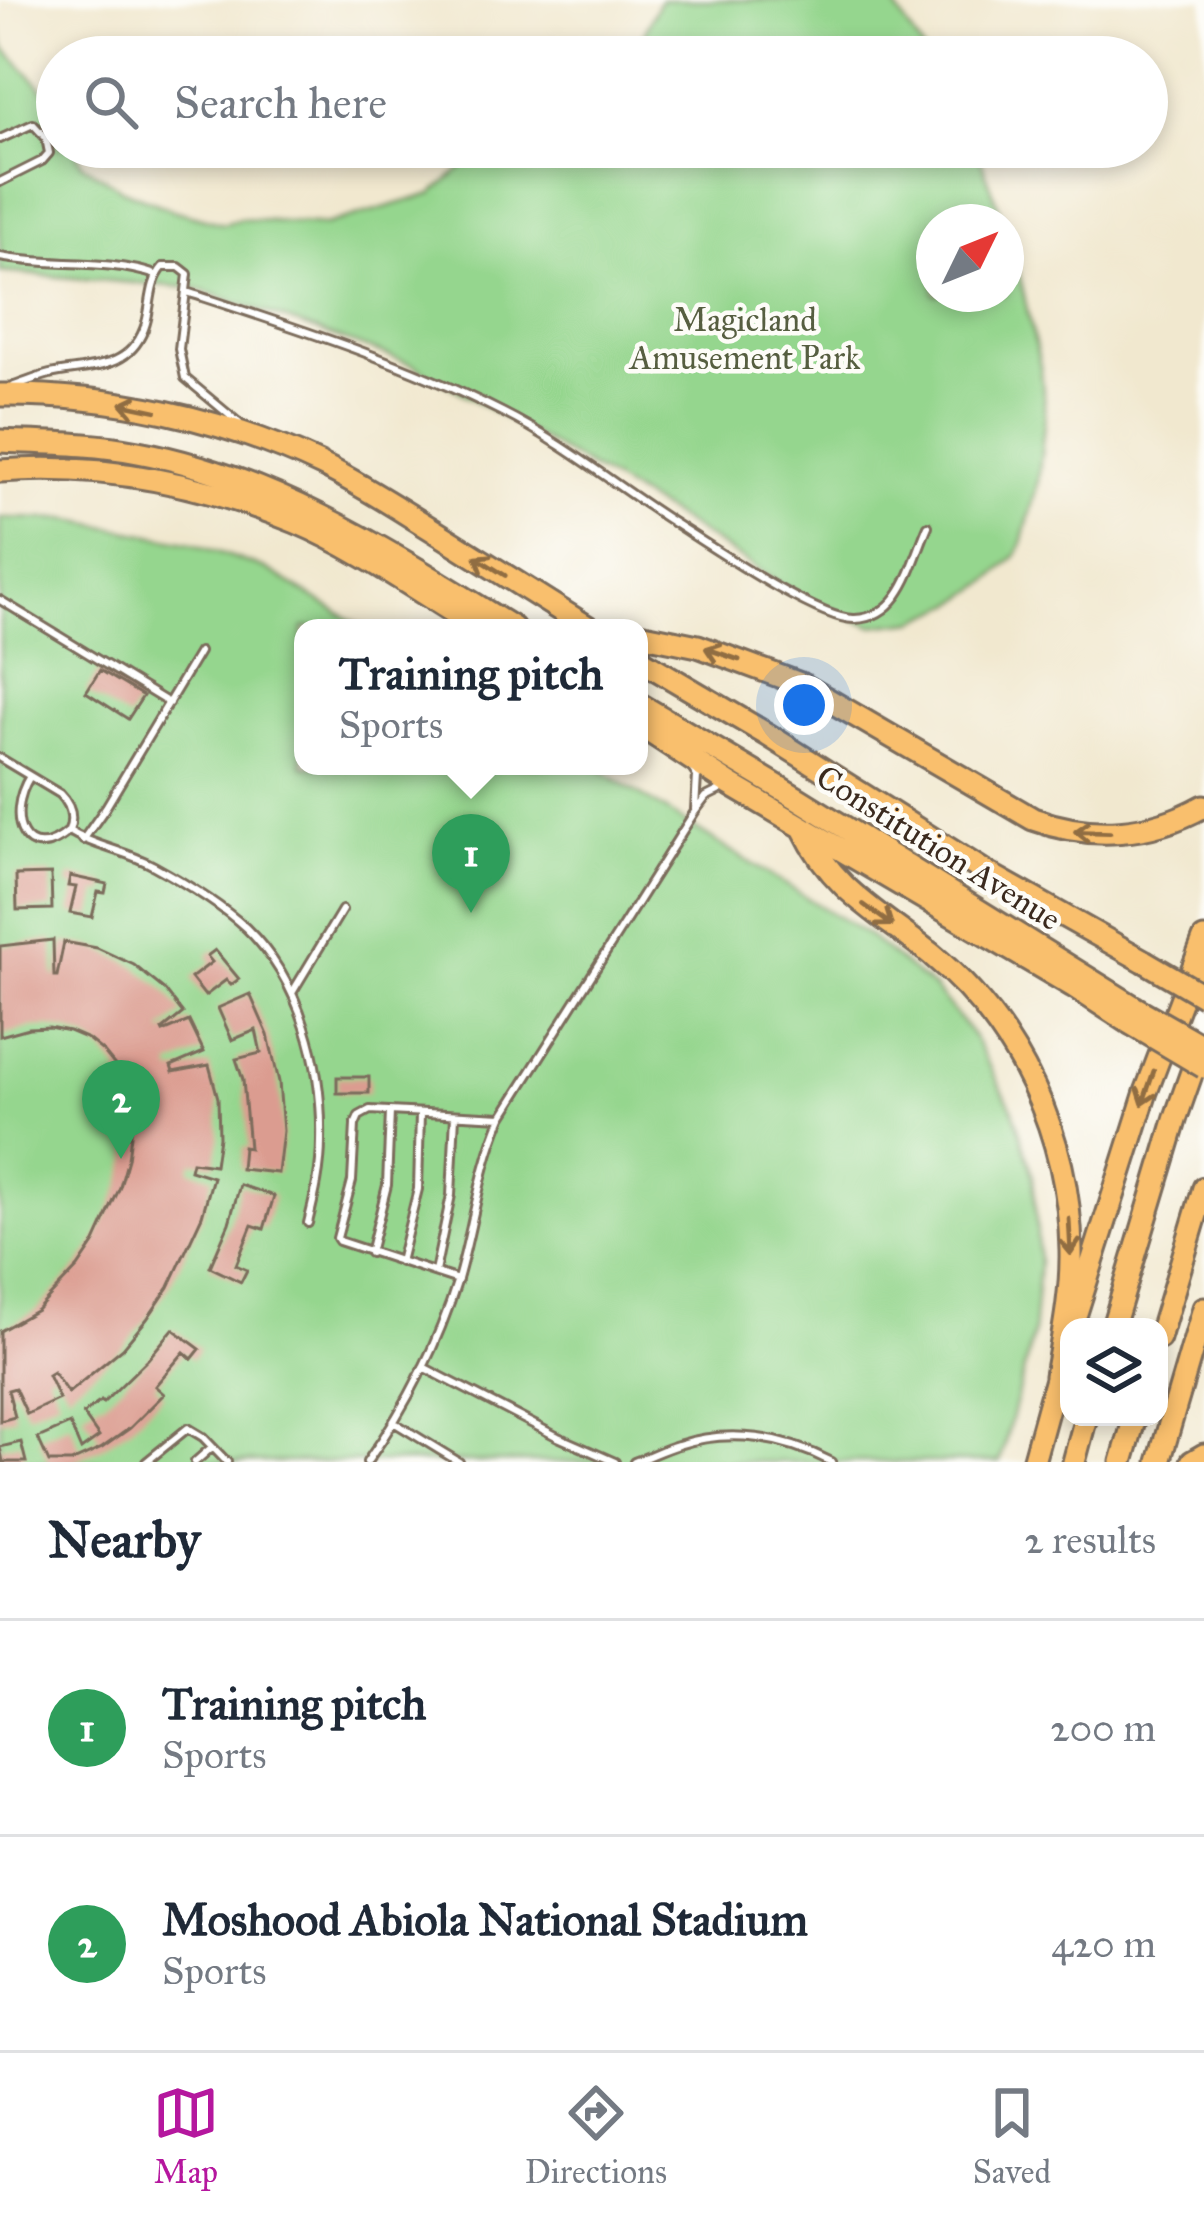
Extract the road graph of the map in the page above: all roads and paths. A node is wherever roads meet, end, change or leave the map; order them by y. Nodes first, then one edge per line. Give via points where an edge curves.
1 (36, 127) edge
2 (0, 139) edge
3 (36, 164) edge
4 (0, 182) edge
5 (0, 257) edge
6 (156, 275) junction
7 (187, 292) junction
8 (0, 393) edge
9 (0, 441) edge
10 (261, 441) junction
11 (0, 472) edge
12 (133, 475) junction
13 (928, 526) dead end
14 (0, 600) edge
15 (464, 619) edge
16 (498, 619) edge
17 (577, 619) edge
18 (648, 636) edge
19 (199, 652) dead end
20 (648, 665) edge
21 (169, 703) junction
22 (648, 711) edge
23 (648, 731) edge
24 (682, 753) junction
25 (0, 758) edge
26 (30, 776) junction
27 (741, 781) junction
28 (1204, 806) edge
29 (694, 813) junction
30 (797, 815) junction
31 (69, 831) junction
32 (82, 840) junction
33 (342, 910) dead end
34 (1204, 939) edge
35 (1072, 986) junction
36 (1106, 989) junction
37 (292, 993) junction
38 (1204, 996) edge
39 (1132, 1015) junction
40 (1204, 1037) edge
41 (1204, 1048) edge
42 (1204, 1067) edge
43 (390, 1112) junction
44 (420, 1114) junction
45 (455, 1115) junction
46 (502, 1117) junction
47 (1204, 1188) edge
48 (308, 1222) dead end
49 (370, 1253) junction
50 (400, 1262) junction
51 (434, 1273) junction
52 (458, 1280) junction
53 (1204, 1308) edge
54 (1074, 1318) edge
55 (1116, 1318) edge
56 (1165, 1318) edge
57 (1060, 1363) edge
58 (423, 1367) junction
59 (1056, 1376) junction
60 (394, 1424) junction
61 (1132, 1426) edge
62 (1083, 1427) edge
63 (212, 1447) junction
64 (1204, 1455) edge
65 (146, 1462) edge
66 (195, 1462) edge
67 (226, 1462) edge
68 (367, 1462) edge
69 (459, 1462) edge
70 (615, 1462) edge
71 (634, 1462) edge
72 (832, 1462) edge
73 (1034, 1462) edge
74 (1070, 1462) edge
75 (1122, 1462) edge
76 (1159, 1462) edge
77 (1192, 1462) edge

1 - 2 lane
3 - 4 lane
5 - 6 lane
6 - 7 lane via 179,267 188,274
6 - 8 lane via 146,326 117,362
7 - 10 lane via 179,349 185,378
7 - 13 lane via 364,352 505,414 733,561 841,618 866,618 891,605
10 -> 8 highway via 112,401
9 - 12 highway
9 - 16 highway via 139,452 208,470 338,524
17 -> 10 highway via 382,498
11 - 12 highway
12 - 15 highway via 209,490 298,523
14 - 21 lane
28 -> 18 highway via 1131,832 1065,830 803,685
19 - 21 lane
20 - 38 highway, Constitution Avenue, bridge
21 - 32 lane
22 - 27 highway, Constitution Avenue
23 - 24 highway
24 - 27 highway
24 - 29 lane via 697,776
25 - 26 lane
26 - 31 lane via 68,802
26 - 31 lane via 18,799 23,835 39,843
27 - 29 lane via 706,797
27 - 30 highway, Constitution Avenue
29 - 46 lane
30 - 35 highway
30 - 36 highway, Constitution Avenue
30 -> 59 highway via 841,885 964,985 1031,1078 1066,1182 1069,1293
31 - 32 lane
32 - 37 lane via 122,850 224,910 260,943
33 - 37 lane
34 -> 54 highway
35 - 36 highway
35 - 39 highway
36 - 39 highway, Constitution Avenue
37 - 48 lane via 321,1114
39 - 41 highway, Constitution Avenue, bridge
39 - 42 highway, bridge
40 - 55 highway
43 - 44 lane
43 - 49 lane via 387,1185
43 - 49 lane via 370,1110 355,1125 337,1238
44 - 45 lane
44 - 50 lane via 418,1189
45 - 46 lane
45 - 51 lane via 451,1195
46 - 52 lane
47 - 56 highway
49 - 50 lane
50 - 51 lane
51 - 52 lane
52 - 58 lane
53 - 76 highway
57 - 59 highway
58 - 60 lane
58 - 70 lane
59 - 73 highway
60 - 68 lane
60 - 69 lane
61 - 75 highway
62 - 74 highway
63 - 65 lane via 188,1428
63 - 66 lane
63 - 67 lane
64 - 77 highway
71 - 72 lane via 713,1436 753,1436

